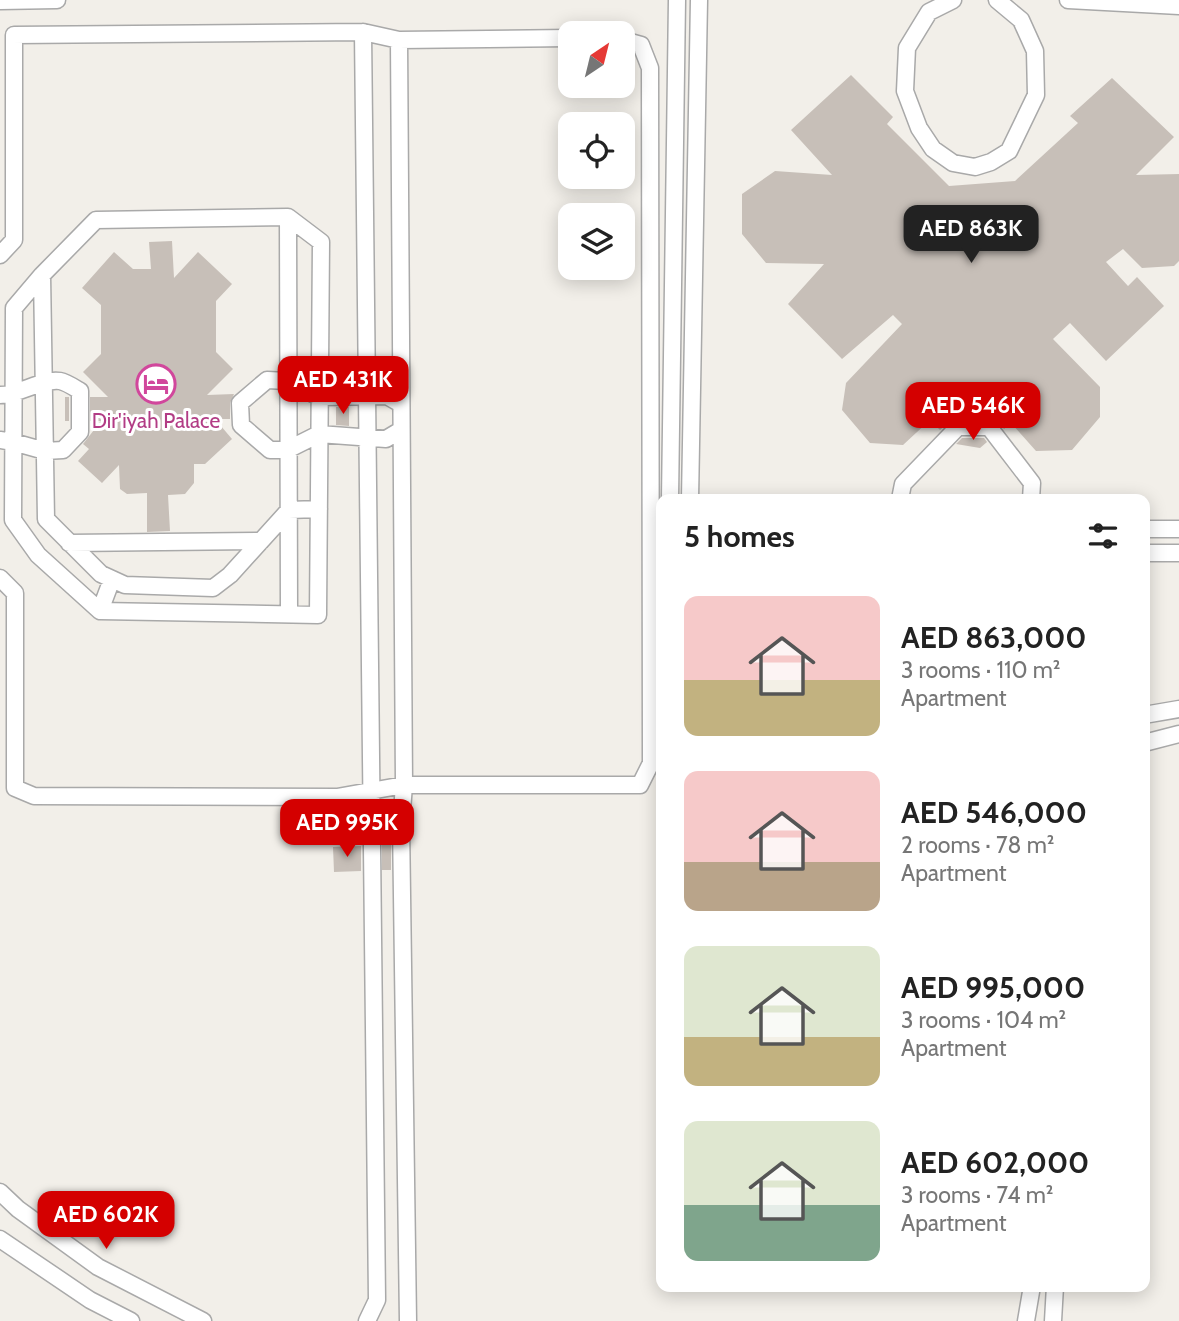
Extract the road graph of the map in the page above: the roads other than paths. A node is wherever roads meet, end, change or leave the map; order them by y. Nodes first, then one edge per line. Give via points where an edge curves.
1 (57, 0) edge
2 (678, 0) edge
3 (696, 0) edge
4 (953, 0) edge
5 (997, 0) edge
6 (1068, 0) edge
7 (0, 1) edge
8 (1179, 6) edge
9 (363, 32) junction
10 (558, 38) edge
11 (399, 40) junction
12 (635, 43) edge
13 (288, 217) junction
14 (0, 255) edge
15 (42, 275) junction
16 (287, 381) junction
17 (44, 383) junction
18 (7, 395) edge
19 (319, 397) junction
20 (367, 397) junction
21 (401, 404) junction
22 (401, 430) junction
23 (319, 435) junction
24 (368, 439) junction
25 (7, 441) edge
26 (287, 450) junction
27 (45, 451) junction
28 (670, 494) edge
29 (691, 494) edge
30 (901, 494) edge
31 (1031, 494) edge
32 (319, 509) junction
33 (289, 510) junction
34 (1150, 529) edge
35 (1179, 529) edge
36 (261, 541) junction
37 (69, 543) junction
38 (1150, 552) edge
39 (1179, 553) edge
40 (0, 578) edge
41 (112, 579) junction
42 (213, 588) junction
43 (100, 611) junction
44 (218, 613) junction
45 (289, 614) junction
46 (1179, 709) edge
47 (1150, 714) edge
48 (1179, 734) edge
49 (1150, 741) edge
50 (404, 785) junction
51 (372, 791) junction
52 (0, 1192) edge
53 (0, 1239) edge
54 (1031, 1292) edge
55 (1055, 1292) edge
56 (131, 1321) edge
57 (203, 1321) edge
58 (367, 1321) edge
59 (408, 1321) edge
60 (1026, 1321) edge
61 (1053, 1321) edge

1 - 7 street
2 - 3 street
2 - 28 street
3 - 29 street
4 - 5 street via 929,12 907,48 905,91 933,149 953,163 975,167 1009,151 1036,95 1035,51 1021,20
6 - 8 street
9 - 11 street
9 - 14 street via 13,35 14,240
9 - 20 street
10 - 11 street
11 - 21 street
12 - 50 street via 641,45 650,68 651,763 640,785
13 - 15 street via 96,220
13 - 16 street
13 - 19 street via 321,242
15 - 17 street
15 - 18 street via 14,308
16 - 19 street
16 - 26 street
16 - 26 street via 267,380 240,402 242,425 270,450
17 - 18 street
17 - 27 street
17 - 27 street via 60,381 80,391 80,432 63,450
18 - 25 street
19 - 20 street
19 - 23 street
20 - 21 street via 387,396
20 - 24 street
21 - 22 street
22 - 24 street via 386,439
22 - 50 street
23 - 24 street
23 - 26 street
23 - 32 street
24 - 51 street
25 - 27 street
25 - 43 street via 13,520 38,555
26 - 33 street
27 - 37 street via 46,519
30 - 31 street via 902,484 958,427 989,427 1032,482
32 - 33 street
32 - 45 street via 318,615
33 - 36 street
33 - 45 street
34 - 35 street
36 - 37 street
36 - 42 street
37 - 41 street
38 - 39 street
40 - 51 street via 15,593 15,788 34,796 337,797
41 - 42 street via 125,585
41 - 43 street
42 - 44 street
43 - 44 street
44 - 45 street
46 - 47 street
48 - 49 street
50 - 51 street
50 - 59 street
51 - 58 street via 377,1300
52 - 57 street via 98,1267
53 - 56 street via 90,1300
54 - 60 street
55 - 61 street

